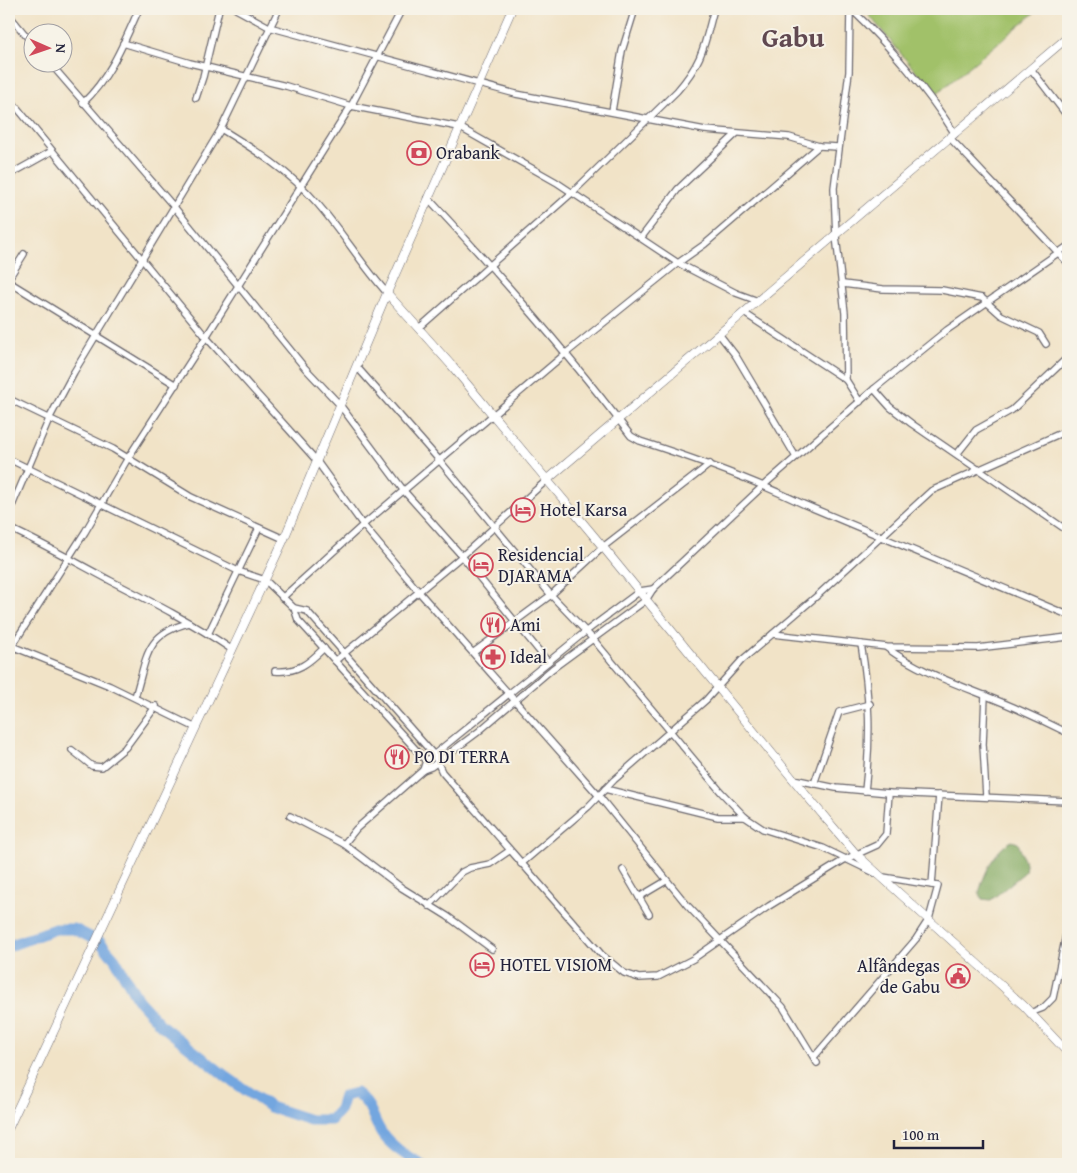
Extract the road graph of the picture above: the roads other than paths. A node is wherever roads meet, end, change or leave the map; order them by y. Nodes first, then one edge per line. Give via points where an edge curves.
1 (139, 9) edge
2 (219, 9) edge
3 (236, 9) edge
4 (279, 9) edge
5 (402, 9) edge
6 (512, 9) edge
7 (635, 9) edge
8 (714, 9) edge
9 (851, 9) edge
10 (9, 15) edge
11 (269, 27) junction
12 (22, 31) edge
13 (1068, 37) edge
14 (123, 43) junction
15 (377, 56) junction
16 (206, 67) junction
17 (1031, 69) junction
18 (57, 72) edge
19 (245, 77) junction
20 (479, 85) junction
21 (9, 98) edge
22 (196, 98) dead end
23 (83, 103) junction
24 (350, 106) junction
25 (612, 111) junction
26 (1068, 117) edge
27 (649, 118) junction
28 (459, 127) junction
29 (221, 129) junction
30 (736, 134) junction
31 (953, 136) junction
32 (819, 146) junction
33 (838, 147) junction
34 (52, 151) junction
35 (9, 176) edge
36 (300, 186) junction
37 (573, 192) junction
38 (428, 198) junction
39 (175, 208) junction
40 (836, 236) junction
41 (641, 238) junction
42 (1068, 246) edge
43 (1058, 253) junction
44 (24, 254) dead end
45 (142, 260) junction
46 (678, 262) junction
47 (1068, 263) edge
48 (489, 265) junction
49 (9, 280) edge
50 (843, 284) junction
51 (237, 286) junction
52 (387, 293) junction
53 (758, 301) junction
54 (987, 302) junction
55 (744, 313) junction
56 (419, 328) junction
57 (719, 334) junction
58 (98, 335) junction
59 (206, 337) junction
60 (1046, 344) dead end
61 (565, 354) junction
62 (1068, 357) edge
63 (357, 367) junction
64 (846, 380) junction
65 (176, 385) junction
66 (874, 389) junction
67 (9, 399) edge
68 (860, 402) junction
69 (340, 405) junction
70 (493, 416) junction
71 (618, 418) junction
72 (49, 419) junction
73 (1068, 430) edge
74 (957, 454) junction
75 (796, 457) junction
76 (128, 458) junction
77 (9, 459) edge
78 (316, 460) junction
79 (440, 461) junction
80 (710, 464) junction
81 (29, 468) junction
82 (979, 470) junction
83 (547, 480) junction
84 (764, 485) junction
85 (404, 491) junction
86 (102, 504) junction
87 (9, 513) edge
88 (363, 525) junction
89 (495, 527) junction
90 (9, 528) edge
91 (259, 528) junction
92 (1068, 531) edge
93 (883, 536) junction
94 (284, 539) junction
95 (604, 547) junction
96 (462, 556) junction
97 (68, 558) junction
98 (238, 571) junction
99 (265, 580) junction
100 (653, 589) junction
101 (419, 592) junction
102 (640, 592) junction
103 (551, 594) junction
104 (282, 598) junction
105 (646, 600) junction
106 (294, 608) junction
107 (1068, 615) edge
108 (515, 621) junction
109 (189, 623) junction
110 (585, 632) junction
111 (208, 634) junction
112 (773, 634) junction
113 (1068, 637) edge
114 (593, 639) junction
115 (861, 644) junction
116 (10, 647) edge
117 (886, 647) junction
118 (324, 648) junction
119 (231, 649) junction
120 (474, 652) junction
121 (345, 653) junction
122 (335, 661) junction
123 (548, 662) junction
124 (275, 671) dead end
125 (718, 686) junction
126 (509, 694) junction
127 (985, 695) junction
128 (135, 697) junction
129 (516, 700) junction
130 (870, 704) junction
131 (156, 706) junction
132 (194, 727) junction
133 (669, 732) junction
134 (1068, 733) edge
135 (72, 750) dead end
136 (434, 755) junction
137 (426, 761) junction
138 (437, 762) junction
139 (431, 767) junction
140 (423, 770) junction
141 (442, 772) junction
142 (793, 779) junction
143 (814, 784) junction
144 (605, 789) junction
145 (865, 791) junction
146 (889, 793) junction
147 (939, 795) junction
148 (599, 796) junction
149 (986, 796) junction
150 (1068, 801) edge
151 (290, 816) dead end
152 (745, 818) junction
153 (344, 844) junction
154 (509, 851) junction
155 (856, 854) junction
156 (844, 860) junction
157 (521, 864) junction
158 (622, 870) dead end
159 (883, 877) junction
160 (666, 881) junction
161 (932, 885) junction
162 (640, 897) junction
163 (429, 906) junction
164 (649, 914) dead end
165 (929, 919) junction
166 (1068, 925) edge
167 (720, 941) junction
168 (492, 949) dead end
169 (1030, 1012) junction
170 (1068, 1053) edge
171 (9, 1128) edge

1 - 14 street
2 - 16 street
3 - 11 street
4 - 11 street
5 - 15 street
6 - 20 main road
7 - 25 street via 622,51
8 - 27 street via 702,58 693,73
9 - 31 street via 877,33 943,115
9 - 33 street via 846,108
10 - 12 street
11 - 15 street
11 - 19 street
13 - 17 main road
14 - 16 street
14 - 23 street via 95,92
15 - 20 street
15 - 24 street
16 - 19 street
16 - 22 street
17 - 26 street
17 - 31 main road
18 - 23 street
19 - 24 street
19 - 29 street
20 - 25 street
20 - 28 main road
21 - 34 street
23 - 39 street
24 - 28 street
24 - 36 street
25 - 27 street
27 - 30 street
27 - 37 street
28 - 37 street
28 - 38 main road
29 - 36 street
29 - 39 street
30 - 32 street via 789,137
30 - 41 street via 678,188
31 - 40 main road
31 - 43 street
32 - 33 street
32 - 46 street via 705,244
33 - 40 street via 834,188
34 - 35 street
34 - 45 street
36 - 51 street
36 - 52 street
37 - 41 street
37 - 48 street
38 - 48 street
38 - 52 main road
39 - 45 street
39 - 51 street
40 - 50 street
40 - 53 main road
41 - 46 street
42 - 43 street
43 - 47 street
43 - 54 street
44 - 49 street
45 - 58 street
45 - 59 street
46 - 53 street
46 - 61 street
48 - 56 street
48 - 61 street
49 - 58 street
50 - 54 street via 883,289 942,290 966,293
50 - 64 street
51 - 59 street
51 - 69 street
52 - 56 main road
52 - 63 main road
53 - 55 main road
54 - 60 street via 1001,315 1038,333
54 - 66 street
55 - 57 main road
55 - 64 street
56 - 70 main road
57 - 71 main road
57 - 75 street via 736,356
58 - 65 street
58 - 72 street
59 - 65 street
59 - 78 street
61 - 70 street
61 - 71 street
62 - 74 street via 1012,410 976,430
63 - 69 main road
63 - 79 street
64 - 68 street
65 - 76 street
66 - 68 street
66 - 74 street via 902,416
67 - 72 street
68 - 75 street
69 - 78 main road
69 - 85 street
70 - 79 street
70 - 83 main road
71 - 80 street via 631,436 640,441
71 - 83 main road
72 - 76 street
72 - 81 street
73 - 82 street
74 - 82 street
75 - 84 street
76 - 86 street
76 - 91 street via 191,497
77 - 81 street
78 - 88 street
78 - 94 main road
79 - 85 street
79 - 89 street
80 - 84 street
80 - 95 street
81 - 86 street
81 - 87 street
82 - 92 street
82 - 93 street via 932,491
83 - 89 street
83 - 95 main road
84 - 93 street
84 - 100 street
85 - 88 street
85 - 96 street
86 - 97 street
86 - 98 street
88 - 101 street
88 - 104 street
89 - 96 street
89 - 103 street
90 - 97 street
91 - 94 street
91 - 98 street
93 - 107 street
93 - 112 street
94 - 99 main road
95 - 102 main road
95 - 103 street
96 - 101 street
96 - 108 street
97 - 109 street
97 - 116 street
98 - 99 street
98 - 111 street
99 - 104 street
99 - 119 main road
100 - 102 street
100 - 105 street
101 - 120 street
101 - 121 street
102 - 105 main road
102 - 110 street
103 - 108 street
103 - 110 street
104 - 106 street
105 - 114 street
105 - 125 main road
106 - 118 street via 298,620
106 - 121 street via 307,611
108 - 120 street
108 - 123 street
109 - 111 street
109 - 128 street via 156,638 147,655
110 - 114 street
110 - 123 street
111 - 119 street
112 - 115 street
112 - 125 street
113 - 117 street via 978,648
114 - 129 street
114 - 133 street
115 - 117 street
115 - 130 street
116 - 128 street
117 - 127 street via 932,674
118 - 122 street
118 - 124 street via 296,670
119 - 132 main road
120 - 126 street
121 - 122 street
121 - 136 street
122 - 137 street
123 - 126 street
125 - 133 street
125 - 142 main road
126 - 129 street
126 - 136 street
127 - 134 street
127 - 149 street via 982,744
128 - 131 street
129 - 138 street
129 - 148 street
130 - 143 street via 839,712
130 - 145 street via 870,754
131 - 132 street
131 - 135 street via 125,748 102,767 92,766
132 - 171 main road
133 - 144 street
133 - 152 street
136 - 137 street
136 - 138 street
137 - 139 street
137 - 140 street
138 - 139 street
138 - 141 street
139 - 140 street
139 - 141 street
140 - 153 street
141 - 154 street
142 - 143 street
142 - 155 main road
143 - 145 street
144 - 148 street
144 - 152 street via 718,817
145 - 146 street
146 - 147 street
146 - 155 street via 886,834 877,845
147 - 149 street
147 - 161 street
148 - 157 street
148 - 160 street
149 - 150 street
151 - 153 street
152 - 156 street via 763,829 823,848
153 - 163 street
154 - 157 street
154 - 163 street via 490,864 462,872
155 - 156 street
155 - 159 main road
156 - 159 street
156 - 167 street
157 - 167 street via 600,954 631,977 648,978 667,973
158 - 162 street
159 - 161 street
159 - 165 main road
160 - 162 street
160 - 167 street
161 - 165 street via 938,886
162 - 164 street
163 - 168 street
165 - 167 street via 816,1060 783,1007
165 - 169 main road
166 - 169 street via 1053,998 1043,1008
169 - 170 main road

